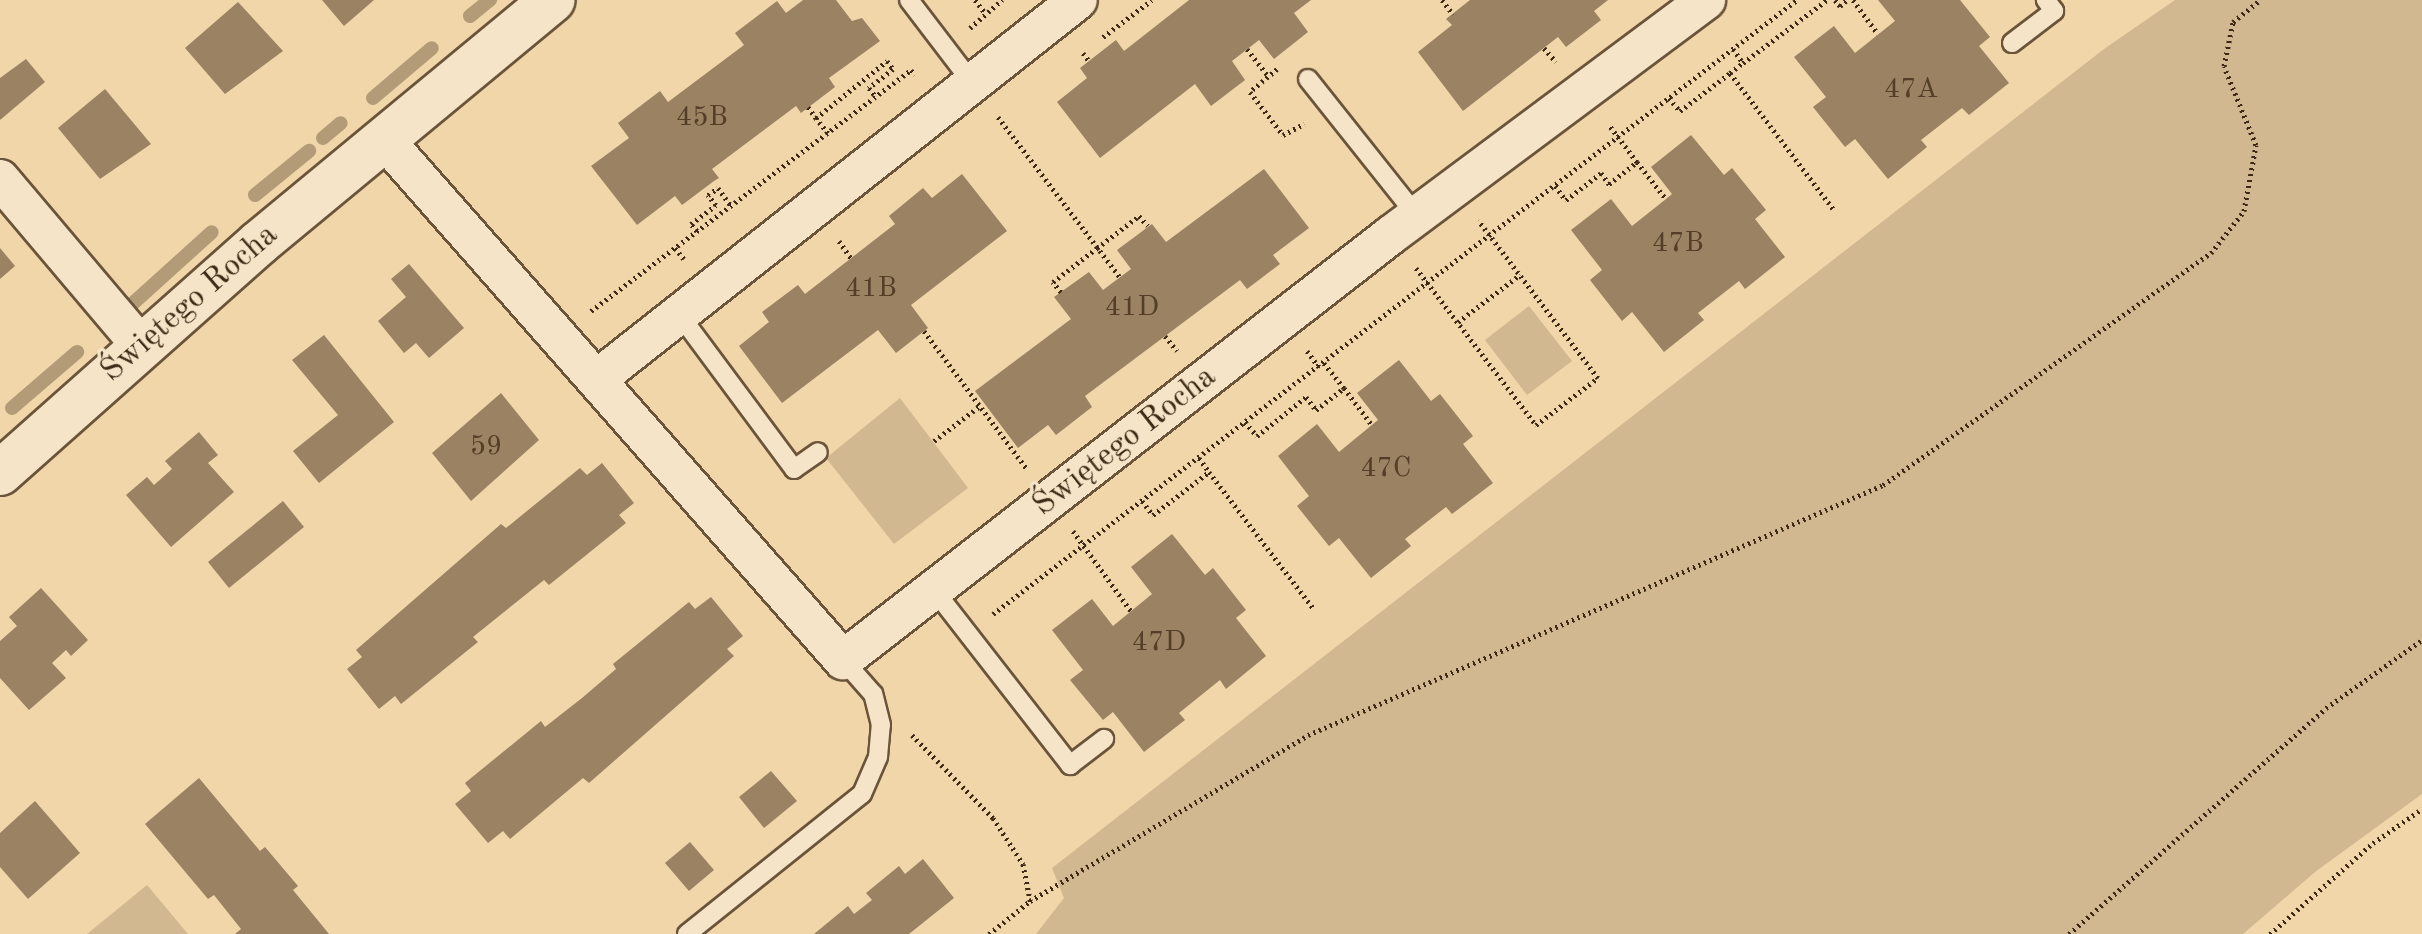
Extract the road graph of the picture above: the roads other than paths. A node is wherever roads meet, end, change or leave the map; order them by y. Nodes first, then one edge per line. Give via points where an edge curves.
1 (909, 0) edge
2 (1078, 0) edge
3 (1706, 0) edge
4 (2046, 0) edge
5 (549, 1) edge
6 (2012, 43) dead end
7 (966, 74) junction
8 (1308, 79) dead end
9 (383, 138) junction
10 (0, 179) edge
11 (1404, 226) junction
12 (679, 314) junction
13 (141, 346) junction
14 (597, 379) junction
15 (818, 452) dead end
16 (0, 473) edge
17 (943, 583) junction
18 (843, 660) junction
19 (1104, 739) dead end
20 (687, 934) edge

1 - 7 lane
2 - 7 street
3 - 11 street, Świętego Rocha
4 - 6 lane via 2054,11
5 - 9 street, Świętego Rocha
7 - 12 street
8 - 11 lane
9 - 13 street, Świętego Rocha
9 - 14 street
10 - 13 street
11 - 17 street, Świętego Rocha
12 - 14 street
12 - 15 lane via 794,469
13 - 16 street, Świętego Rocha
14 - 18 street
17 - 18 street, Świętego Rocha
17 - 19 lane via 1070,765
18 - 20 lane via 873,694 881,725 878,757 862,794

